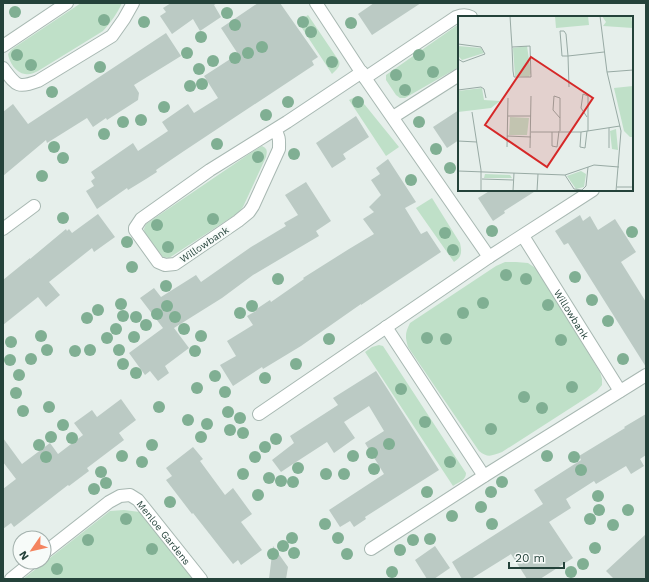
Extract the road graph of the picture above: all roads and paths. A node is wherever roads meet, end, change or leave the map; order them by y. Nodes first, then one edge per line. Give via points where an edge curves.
1 (66, 3) edge
2 (133, 3) edge
3 (316, 3) edge
4 (458, 16) edge
5 (459, 16) edge
6 (469, 16) edge
7 (3, 46) edge
8 (3, 68) edge
9 (363, 75) junction
10 (458, 75) edge
11 (393, 117) junction
12 (275, 130) junction
13 (591, 191) edge
14 (34, 206) dead end
15 (3, 229) edge
16 (523, 236) junction
17 (489, 257) junction
18 (386, 327) junction
19 (646, 376) edge
20 (620, 392) junction
21 (259, 414) dead end
22 (484, 476) junction
23 (52, 547) edge
24 (371, 549) dead end
25 (22, 570) edge
26 (11, 579) edge
27 (201, 579) edge

1 - 7 street
2 - 8 street via 112,36 38,81 28,85 14,83
3 - 9 street
4 - 9 street, Willowbank
5 - 6 street, Willowbank
9 - 11 street
9 - 12 street, Willowbank
10 - 11 street
11 - 17 street
12 - 12 street, Willowbank via 210,170 141,219 134,228 158,262 165,265 175,264 249,212 279,149 280,140
13 - 16 street
14 - 15 street
16 - 17 street
16 - 20 street, Willowbank
17 - 18 street
18 - 21 street
18 - 22 street
19 - 20 street
20 - 22 street
22 - 24 street
23 - 27 street, Menloe Gardens via 109,502 120,496 130,495 138,500
25 - 26 street

